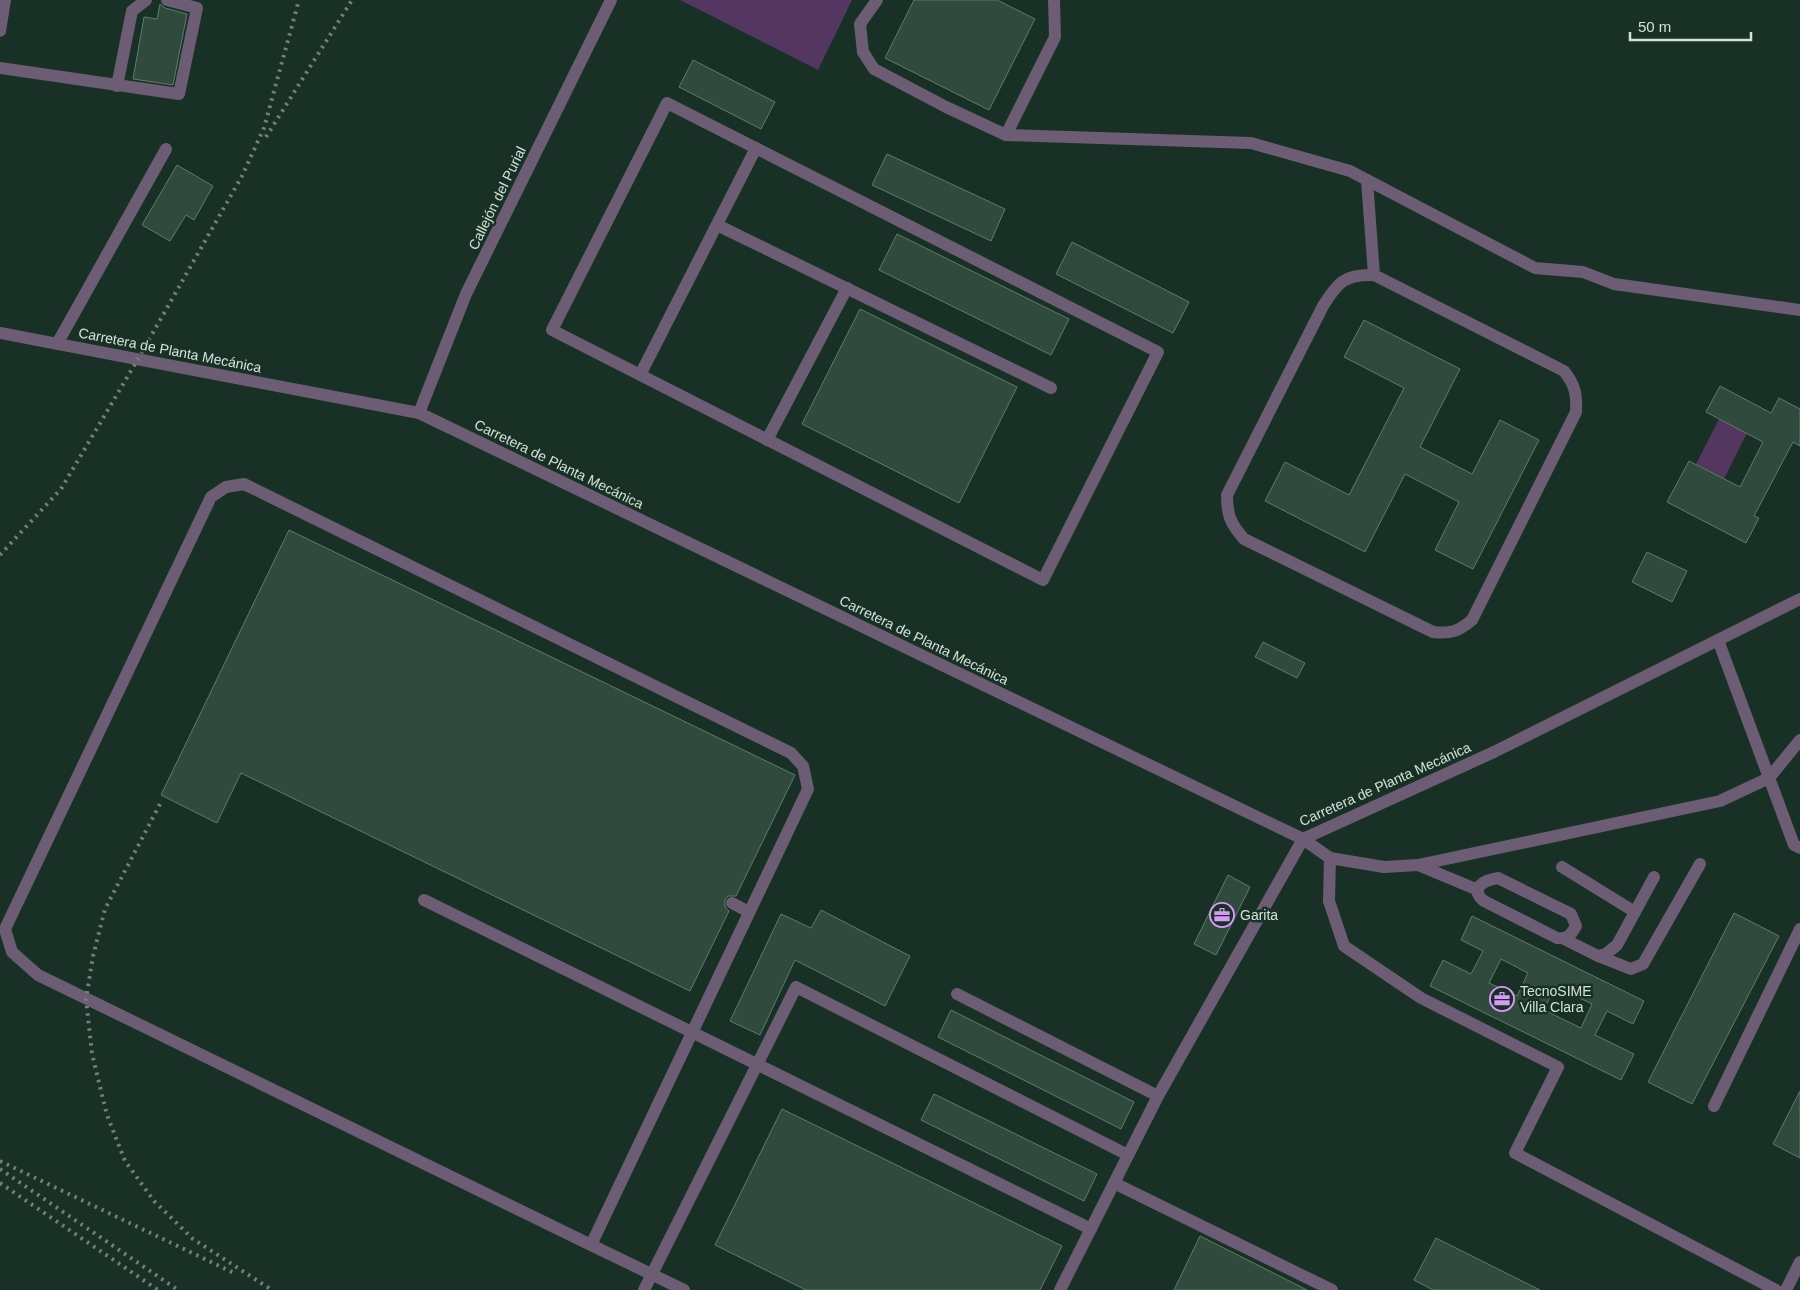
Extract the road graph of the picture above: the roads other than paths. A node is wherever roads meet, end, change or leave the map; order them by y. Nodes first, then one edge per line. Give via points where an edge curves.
1 (5, 0) edge
2 (146, 0) edge
3 (167, 0) edge
4 (611, 0) edge
5 (877, 0) edge
6 (1054, 0) edge
7 (0, 31) edge
8 (0, 68) edge
9 (117, 86) junction
10 (1006, 135) junction
11 (756, 148) junction
12 (166, 149) dead end
13 (1367, 180) junction
14 (717, 225) junction
15 (1374, 275) junction
16 (847, 288) junction
17 (1800, 310) edge
18 (0, 333) edge
19 (57, 344) junction
20 (640, 375) junction
21 (1051, 388) dead end
22 (419, 413) junction
23 (768, 440) junction
24 (1800, 599) edge
25 (1718, 640) junction
26 (1800, 740) edge
27 (1769, 778) junction
28 (1303, 839) junction
29 (1800, 848) edge
30 (1330, 858) junction
31 (1700, 864) dead end
32 (1418, 865) junction
33 (1562, 867) dead end
34 (1654, 877) dead end
35 (1478, 890) junction
36 (424, 900) dead end
37 (732, 903) dead end
38 (749, 912) junction
39 (1635, 912) junction
40 (1800, 929) edge
41 (1564, 939) junction
42 (1598, 956) junction
43 (957, 994) dead end
44 (692, 1032) junction
45 (757, 1064) junction
46 (1158, 1096) junction
47 (1714, 1106) dead end
48 (1128, 1154) junction
49 (1114, 1183) junction
50 (1091, 1229) junction
51 (591, 1245) junction
52 (1800, 1262) edge
53 (651, 1274) junction
54 (644, 1290) edge
55 (684, 1290) edge
56 (1060, 1290) edge
57 (1332, 1290) edge
58 (1776, 1290) edge
59 (1786, 1290) edge

1 - 7 street
2 - 9 street via 132,11
3 - 9 street via 197,8 179,94
4 - 22 street, Callejón del Purial via 466,294
5 - 10 street via 860,24 863,52 874,69
6 - 10 street via 1055,37
8 - 9 street
10 - 13 street via 1251,143 1350,171
11 - 14 street
11 - 20 street via 667,103 552,330
11 - 23 street via 1158,352 1043,580
12 - 19 street
13 - 15 street
13 - 17 street via 1535,268 1583,272 1614,284
14 - 16 street
14 - 20 street
15 - 15 street via 1358,275 1333,289 1227,495 1227,509 1232,526 1244,539 1433,632 1446,634 1461,629 1472,620 1576,412 1577,396 1564,371
16 - 21 street
16 - 23 street
18 - 19 street, Carretera de Planta Mecánica
19 - 22 street, Carretera de Planta Mecánica
20 - 23 street
22 - 28 street, Carretera de Planta Mecánica
24 - 25 street, Carretera de Planta Mecánica
25 - 27 street
25 - 28 street, Carretera de Planta Mecánica via 1494,752
26 - 27 street
27 - 29 street via 1794,845
27 - 32 street via 1720,800
28 - 30 street
28 - 46 street
30 - 32 street via 1384,867
30 - 58 street via 1329,901 1344,946 1421,998 1558,1067 1515,1153
31 - 42 street via 1643,964 1631,969
32 - 35 street
33 - 39 street
34 - 39 street
35 - 41 street via 1484,901
35 - 41 street via 1487,880 1498,878 1571,914 1576,926
36 - 44 street
37 - 38 street
38 - 44 street
38 - 51 street via 808,788 803,766 791,753 244,484 226,487 211,497 5,929 12,952 38,975
39 - 42 street via 1617,945
40 - 47 street
41 - 42 street
43 - 46 street
44 - 45 street
44 - 51 street
45 - 48 street via 796,987
45 - 50 street
45 - 53 street
46 - 48 street
48 - 49 street
49 - 50 street
49 - 57 street
50 - 56 street
51 - 53 street
52 - 59 street
53 - 54 street
53 - 55 street

